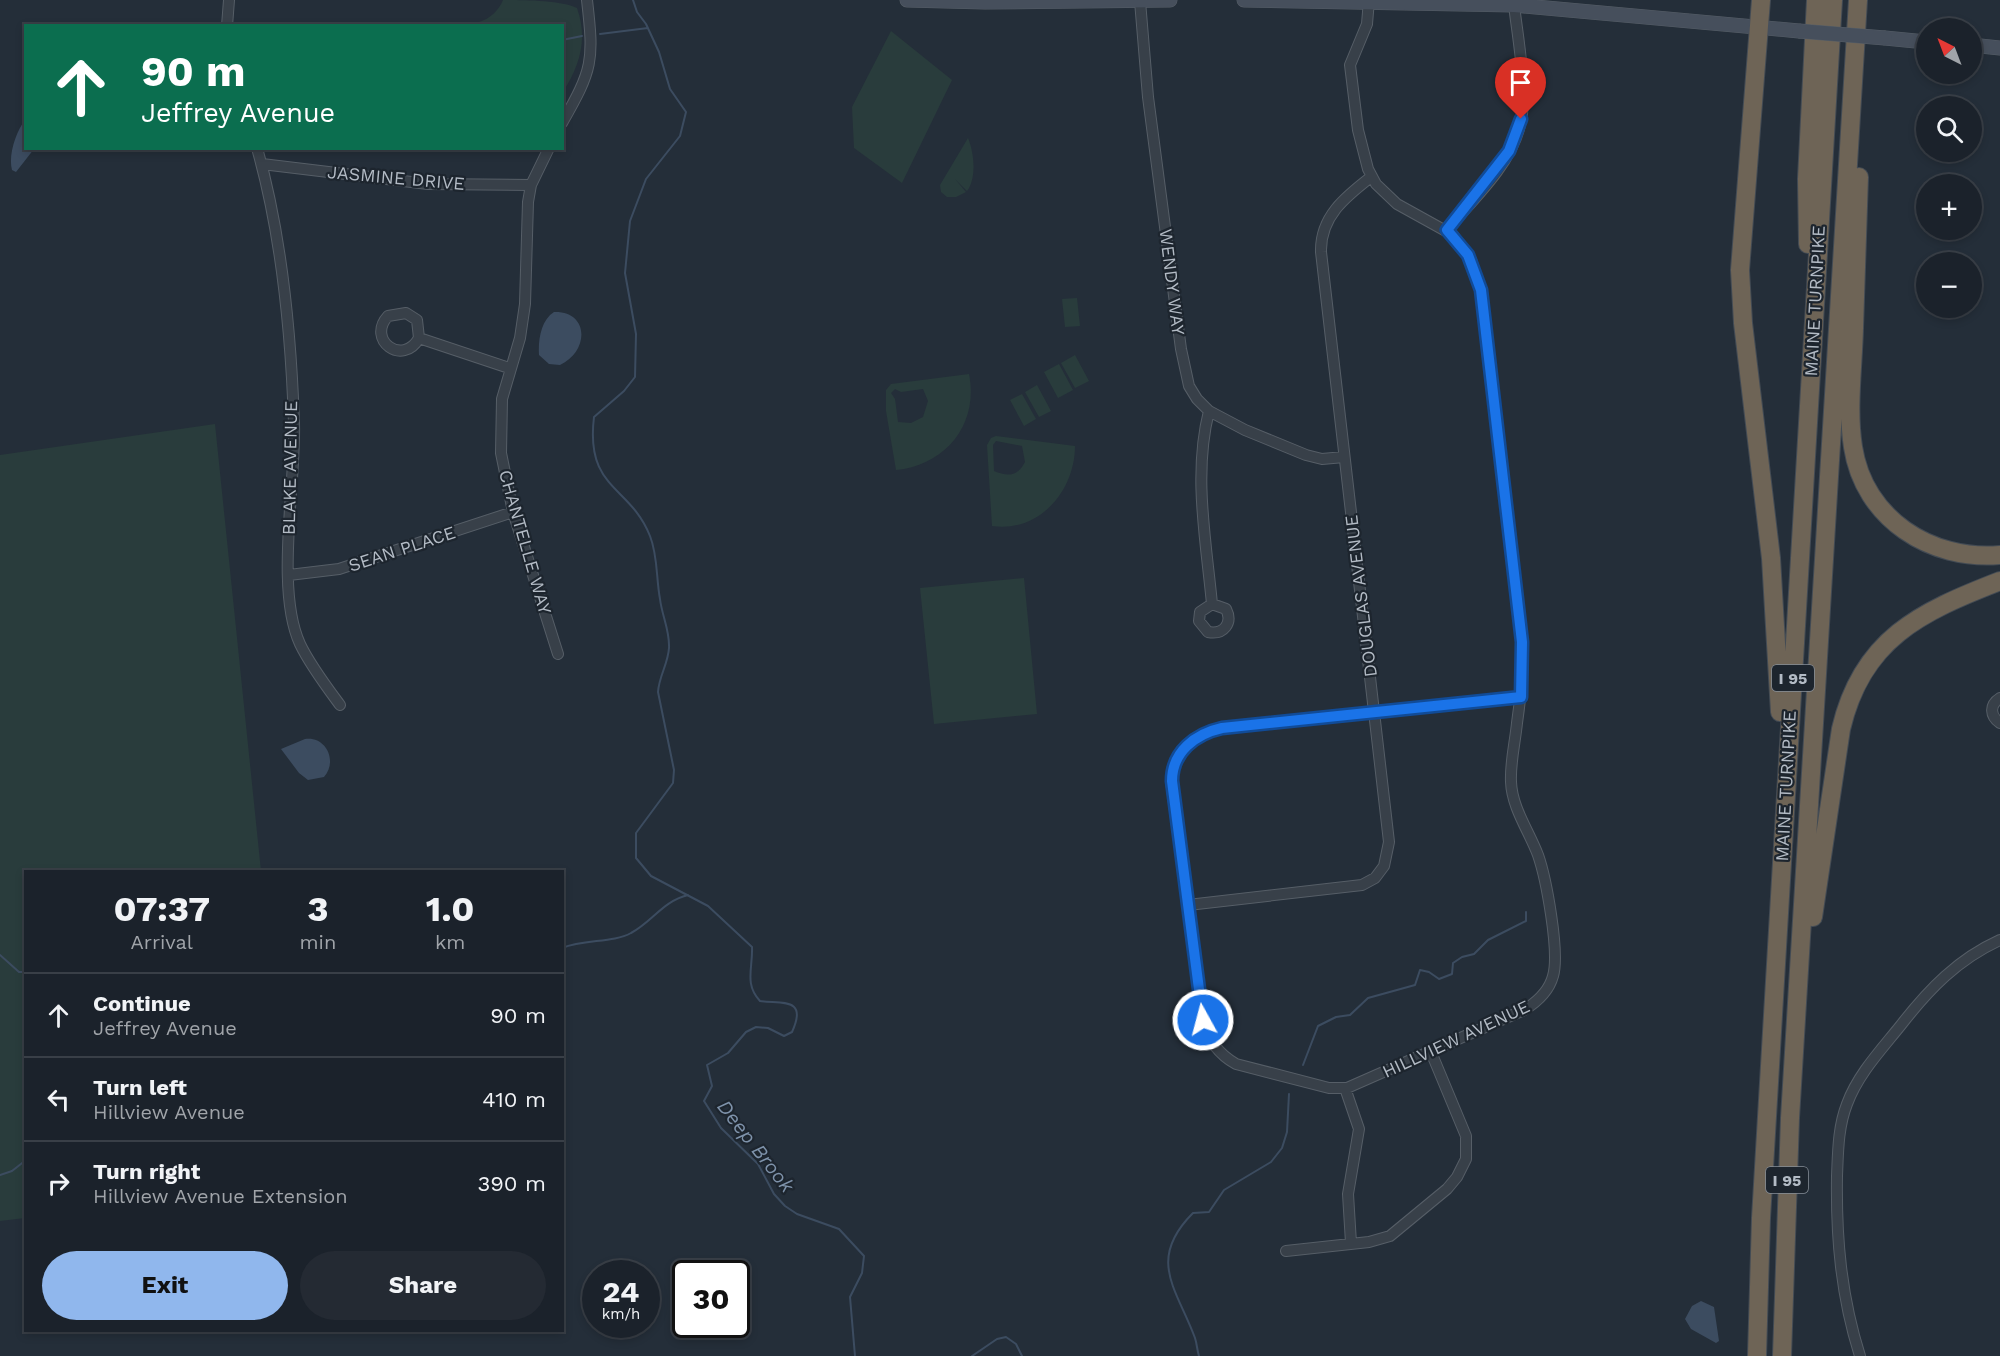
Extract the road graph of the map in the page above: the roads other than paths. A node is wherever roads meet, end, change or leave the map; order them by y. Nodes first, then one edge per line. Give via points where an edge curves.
1 (229, 0) edge
2 (587, 0) edge
3 (907, 0) edge
4 (1140, 0) edge
5 (1170, 0) edge
6 (1244, 0) edge
7 (1370, 0) edge
8 (1761, 0) edge
9 (1816, 0) edge
10 (1833, 0) edge
11 (1858, 0) edge
12 (991, 1) edge
13 (1514, 5) junction
14 (227, 24) edge
15 (1760, 27) junction
16 (1847, 34) junction
17 (1916, 41) edge
18 (1982, 46) edge
19 (2000, 48) edge
20 (564, 119) edge
21 (258, 150) edge
22 (548, 150) edge
23 (262, 164) junction
24 (1371, 177) junction
25 (531, 185) junction
26 (1447, 230) junction
27 (419, 338) dead end
28 (509, 368) junction
29 (1811, 370) junction
30 (1209, 411) junction
31 (1344, 457) junction
32 (513, 513) junction
33 (2000, 555) edge
34 (289, 575) junction
35 (2000, 581) edge
36 (1212, 603) dead end
37 (558, 654) dead end
38 (1521, 697) junction
39 (2000, 698) edge
40 (340, 705) dead end
41 (1375, 710) junction
42 (2000, 723) edge
43 (1783, 837) junction
44 (1188, 905) junction
45 (2000, 940) edge
46 (1798, 1004) junction
47 (1431, 1052) junction
48 (1345, 1088) junction
49 (1351, 1243) junction
50 (1286, 1251) dead end
51 (1757, 1356) edge
52 (1782, 1356) edge
53 (1860, 1356) edge

1 - 14 street
2 - 20 street via 589,70
3 - 12 main road
4 - 5 main road
4 - 12 main road
4 - 30 street, WENDY WAY via 1148,97 1181,349 1189,386
6 - 7 main road
7 - 13 main road
7 - 24 street, HILLVIEW AVENUE via 1367,24 1350,65 1360,138
8 - 15 highway
9 - 29 highway via 1807,200
10 - 29 highway, MAINE TURNPIKE / I 95
11 - 16 highway, MAINE TURNPIKE / I 95
13 - 15 main road
13 - 26 street via 1521,86 1519,131 1497,170
15 - 16 main road, bridge
15 - 43 highway via 1740,270 1776,607
16 - 17 main road, bridge
16 - 33 highway via 1863,55 1852,412 1856,459 1873,497 1905,532 1944,551
16 - 46 highway, MAINE TURNPIKE / I 95
18 - 19 main road
21 - 23 street, BLAKE AVENUE
22 - 25 street, CHANTELLE WAY
23 - 25 street, JASMINE DRIVE via 428,184
23 - 34 street, BLAKE AVENUE via 276,228 292,393 295,442
24 - 26 street, HILLVIEW AVENUE via 1397,204
24 - 31 street, DOUGLAS AVENUE via 1334,210 1321,238
25 - 28 street, CHANTELLE WAY via 526,217 524,314
26 - 38 street, HILLVIEW AVENUE via 1468,255 1481,290 1522,642
27 - 28 street
28 - 32 street, CHANTELLE WAY via 502,399 500,441
29 - 43 highway, MAINE TURNPIKE / I 95
30 - 31 street, WENDY WAY via 1250,433 1306,455 1322,459
30 - 36 street via 1202,481
31 - 41 street, DOUGLAS AVENUE
32 - 34 street, SEAN PLACE via 339,569
32 - 37 street, CHANTELLE WAY
34 - 40 street, BLAKE AVENUE via 300,644
35 - 46 highway via 1935,609 1898,633 1874,654 1847,702
38 - 41 street, HILLVIEW AVENUE
38 - 47 street, HILLVIEW AVENUE via 1511,783 1542,867 1554,944 1553,976 1548,989 1532,1005
39 - 42 street via 1992,710
41 - 44 street, HILLVIEW AVENUE via 1222,728 1200,735 1185,747 1174,764 1172,781
41 - 44 street, DOUGLAS AVENUE via 1389,842 1387,861 1379,873 1357,886
43 - 51 highway, MAINE TURNPIKE / I 95
44 - 48 street, HILLVIEW AVENUE via 1203,1020 1215,1047 1236,1064 1329,1088
45 - 53 street via 1958,964 1929,992 1860,1078 1846,1104 1838,1147 1837,1240 1846,1306
46 - 52 highway, MAINE TURNPIKE / I 95 via 1786,1201
47 - 48 street, HILLVIEW AVENUE
47 - 49 street via 1466,1136 1467,1150 1461,1170 1447,1189 1390,1236
48 - 49 street via 1359,1129 1349,1183
49 - 50 street

